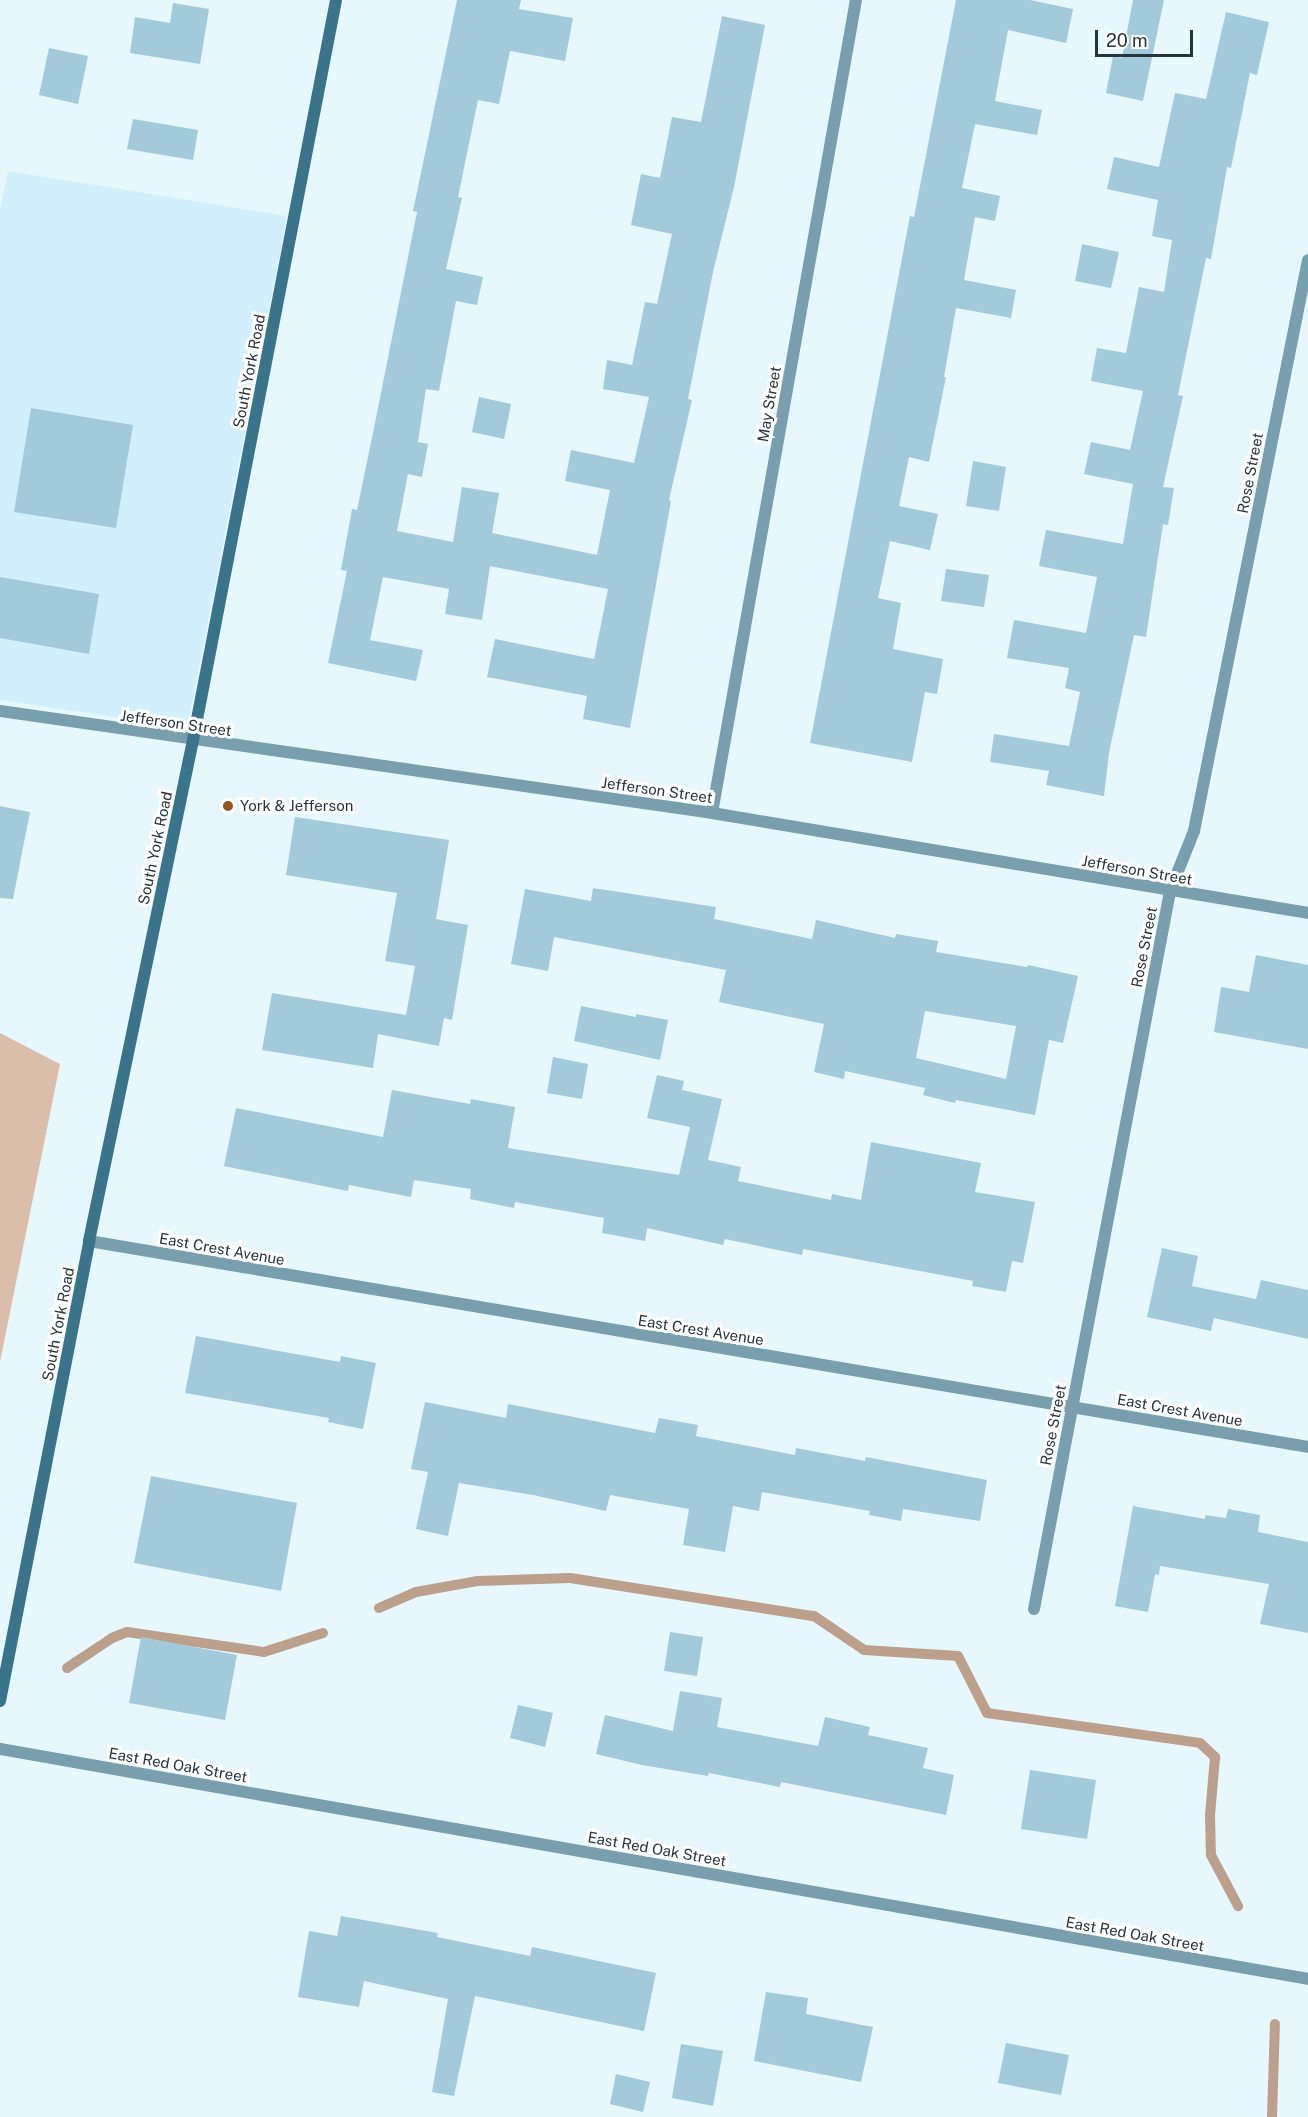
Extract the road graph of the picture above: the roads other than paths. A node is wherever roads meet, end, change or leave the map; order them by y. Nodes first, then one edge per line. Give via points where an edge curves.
1 (336, 0) edge
2 (856, 0) edge
3 (1308, 260) edge
4 (0, 711) edge
5 (193, 741) junction
6 (712, 813) junction
7 (1170, 891) junction
8 (1308, 913) edge
9 (89, 1241) junction
10 (1072, 1407) junction
11 (1308, 1447) edge
12 (1034, 1609) dead end
13 (0, 1701) edge
14 (0, 1749) edge
15 (1308, 1979) edge

1 - 5 main road, South York Road
2 - 6 street, May Street
3 - 7 street, Rose Street via 1194,831
4 - 5 street, Jefferson Street
5 - 6 street, Jefferson Street
5 - 9 main road, South York Road
6 - 7 street, Jefferson Street
7 - 8 street, Jefferson Street
7 - 10 street, Rose Street
9 - 10 street, East Crest Avenue
9 - 13 main road, South York Road
10 - 11 street, East Crest Avenue
10 - 12 street, Rose Street
14 - 15 street, East Red Oak Street

